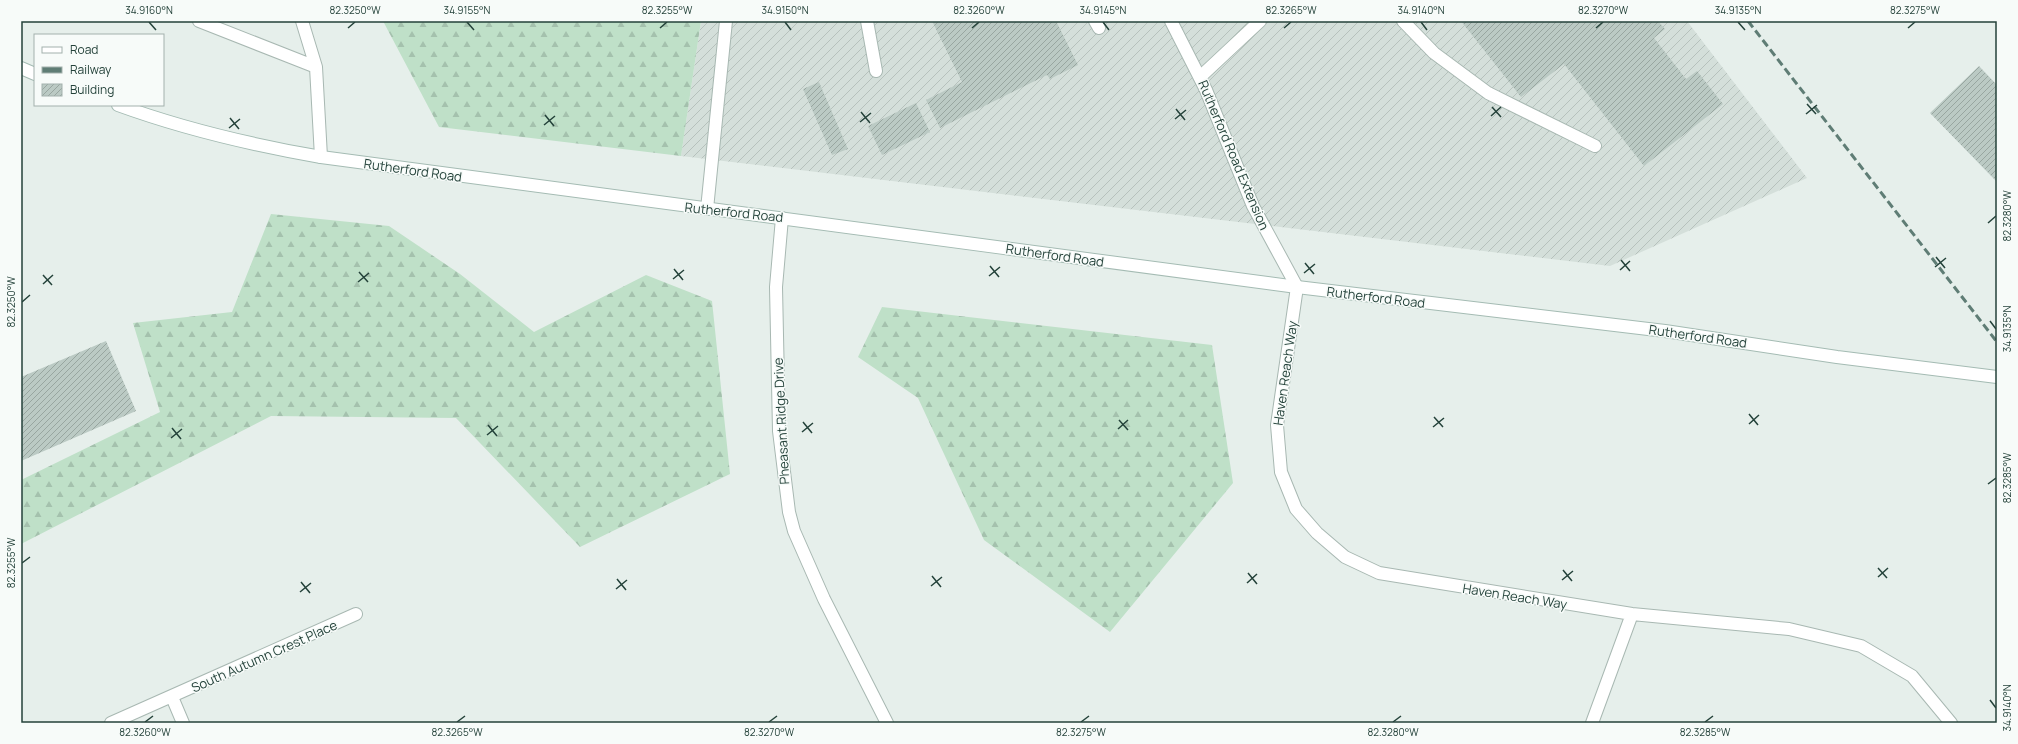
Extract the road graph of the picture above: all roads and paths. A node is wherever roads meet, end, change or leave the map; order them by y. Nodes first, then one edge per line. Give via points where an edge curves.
1 (199, 21) edge
2 (302, 21) edge
3 (726, 21) edge
4 (867, 21) edge
5 (1172, 21) edge
6 (1260, 21) edge
7 (1403, 21) edge
8 (316, 67) junction
9 (21, 68) edge
10 (876, 71) dead end
11 (34, 74) edge
12 (1200, 78) junction
13 (121, 106) edge
14 (1595, 146) dead end
15 (321, 157) junction
16 (707, 209) junction
17 (782, 218) junction
18 (1297, 288) junction
19 (1997, 377) edge
20 (356, 614) dead end
21 (1632, 614) junction
22 (172, 697) junction
23 (111, 723) edge
24 (183, 723) edge
25 (887, 723) edge
26 (1592, 723) edge
27 (1951, 723) edge

1 - 8 street
2 - 8 street
3 - 16 street
4 - 10 street
5 - 12 street, Rutherford Road Extension
6 - 12 street
7 - 14 street via 1434,53 1488,93
8 - 15 street
9 - 11 street
12 - 18 street, Rutherford Road Extension via 1253,206
13 - 15 street, Rutherford Road via 261,147
15 - 16 street, Rutherford Road
16 - 17 street, Rutherford Road
17 - 18 street, Rutherford Road
17 - 25 street, Pheasant Ridge Drive via 776,287 779,431 789,512 794,531 824,599
18 - 19 street, Rutherford Road via 1666,331 1837,357
18 - 21 street, Haven Reach Way via 1277,425 1280,464 1296,508 1317,533 1345,557 1379,573
20 - 22 street, South Autumn Crest Place
21 - 26 street
21 - 27 street, Haven Reach Way via 1789,629 1861,646 1912,676
22 - 23 street, South Autumn Crest Place
22 - 24 street

